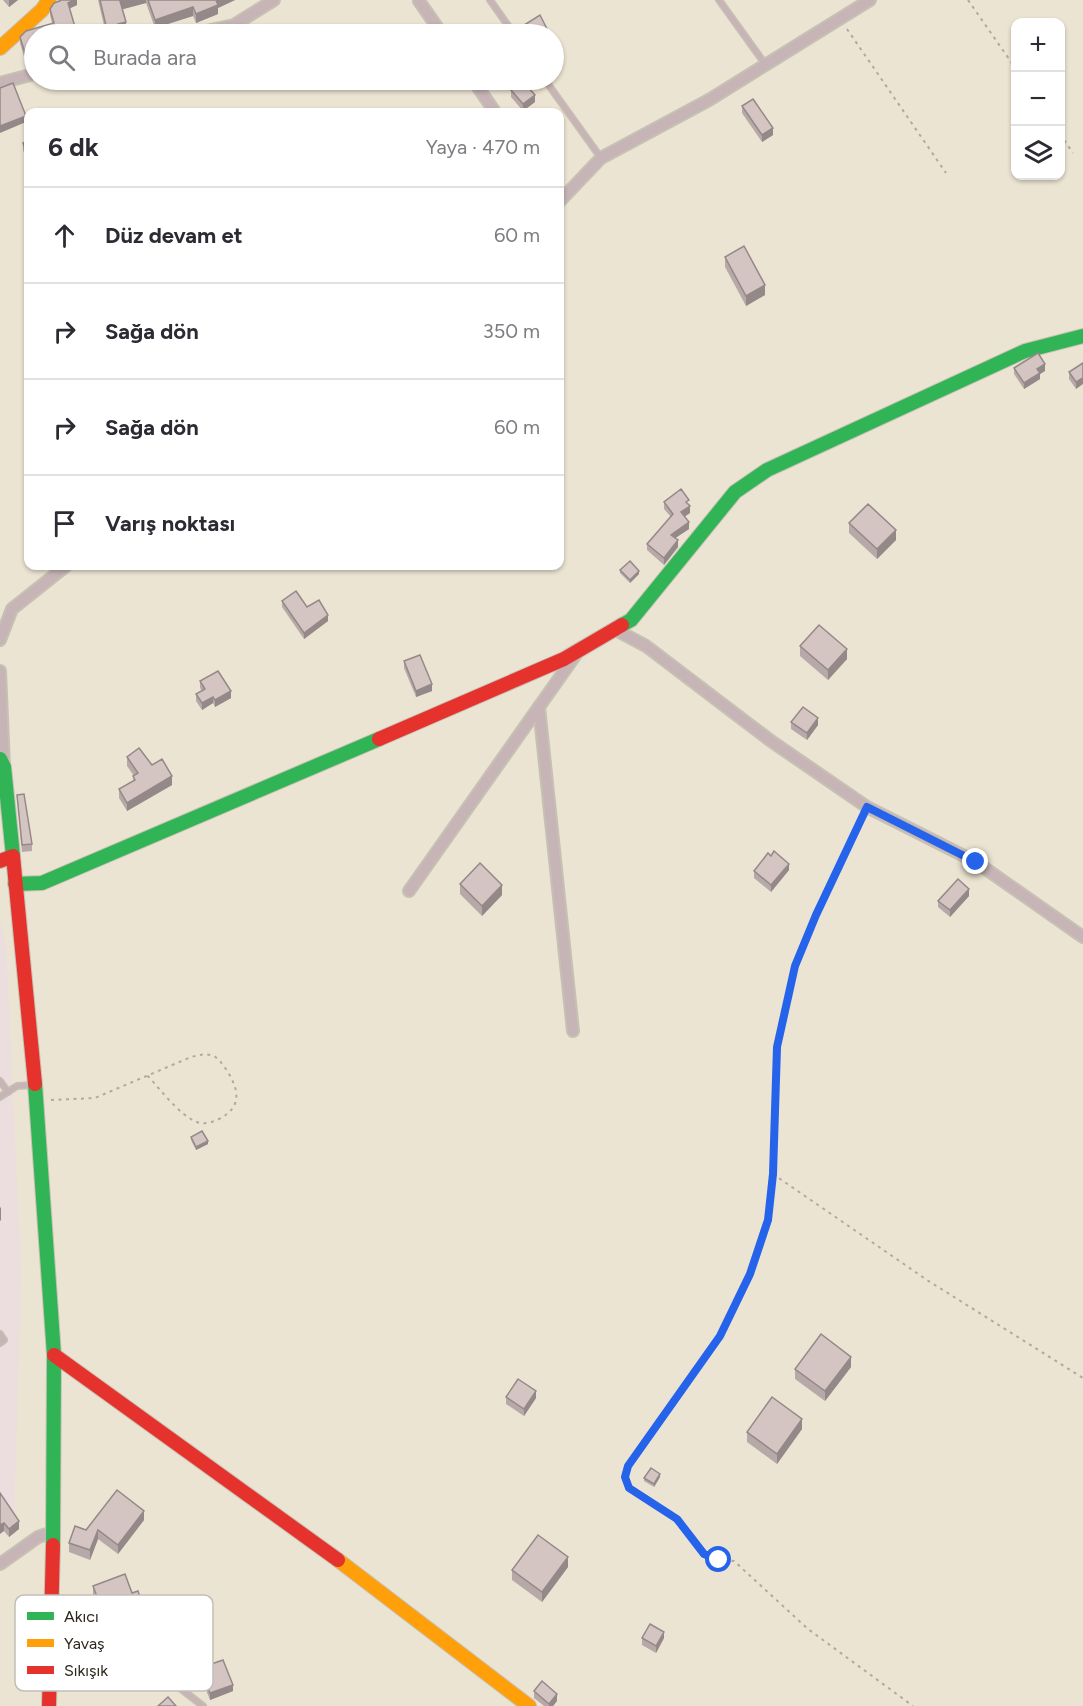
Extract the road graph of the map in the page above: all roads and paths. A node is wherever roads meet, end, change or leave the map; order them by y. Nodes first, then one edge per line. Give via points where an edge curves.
1 (274, 0) edge
2 (490, 0) edge
3 (719, 0) edge
4 (870, 0) edge
5 (968, 0) edge
6 (419, 1) edge
7 (42, 3) edge
8 (840, 19) junction
9 (236, 24) edge
10 (435, 24) edge
11 (507, 24) edge
12 (2, 41) edge
13 (1011, 62) edge
14 (765, 64) junction
15 (24, 77) edge
16 (0, 83) edge
17 (480, 90) edge
18 (551, 90) edge
19 (492, 108) edge
20 (1065, 141) edge
21 (1073, 153) dead end
22 (601, 158) junction
23 (946, 173) dead end
24 (564, 194) edge
25 (1083, 336) edge
26 (61, 570) edge
27 (616, 630) junction
28 (0, 640) edge
29 (579, 650) junction
30 (0, 671) edge
31 (539, 707) junction
32 (2, 763) edge
33 (867, 807) junction
34 (6, 859) edge
35 (15, 884) junction
36 (409, 891) dead end
37 (1083, 938) edge
38 (573, 1031) dead end
39 (147, 1075) junction
40 (0, 1081) edge
41 (35, 1085) junction
42 (8, 1092) junction
43 (0, 1097) edge
44 (36, 1100) junction
45 (773, 1174) junction
46 (0, 1334) edge
47 (0, 1343) edge
48 (54, 1355) junction
49 (1083, 1378) edge
50 (53, 1532) junction
51 (0, 1564) edge
52 (51, 1595) edge
53 (184, 1691) edge
54 (203, 1706) edge
55 (529, 1706) edge
56 (913, 1706) edge

1 - 9 street
2 - 11 lane
3 - 14 lane
4 - 8 street
5 - 13 path
6 - 10 street
7 - 12 street
8 - 14 street
8 - 23 path
14 - 22 street
15 - 16 street
17 - 19 street
18 - 22 lane
20 - 21 path
22 - 24 street
25 - 27 street via 1025,351 767,470 735,492 631,620
26 - 28 street via 12,609
27 - 29 street
27 - 33 street via 645,646
29 - 31 street
29 - 35 street via 42,883
30 - 32 street
31 - 36 street
31 - 38 street
32 - 34 street
33 - 37 street via 976,862
33 - 45 path via 795,966 777,1047
34 - 35 street
35 - 41 street
39 - 39 path via 191,1057 212,1055 232,1078 236,1103 228,1114 200,1124 189,1118
39 - 44 path via 95,1098
40 - 42 lane
41 - 42 lane via 17,1086
41 - 44 street
42 - 43 lane
44 - 48 street
45 - 49 path via 927,1280
45 - 56 path via 768,1220 750,1274 720,1336 628,1466 625,1477 629,1488 677,1519 704,1554 734,1561 808,1629
46 - 47 lane via 4,1340
48 - 50 street
48 - 55 street via 309,1537
50 - 51 street via 38,1537
50 - 52 street
53 - 54 lane

